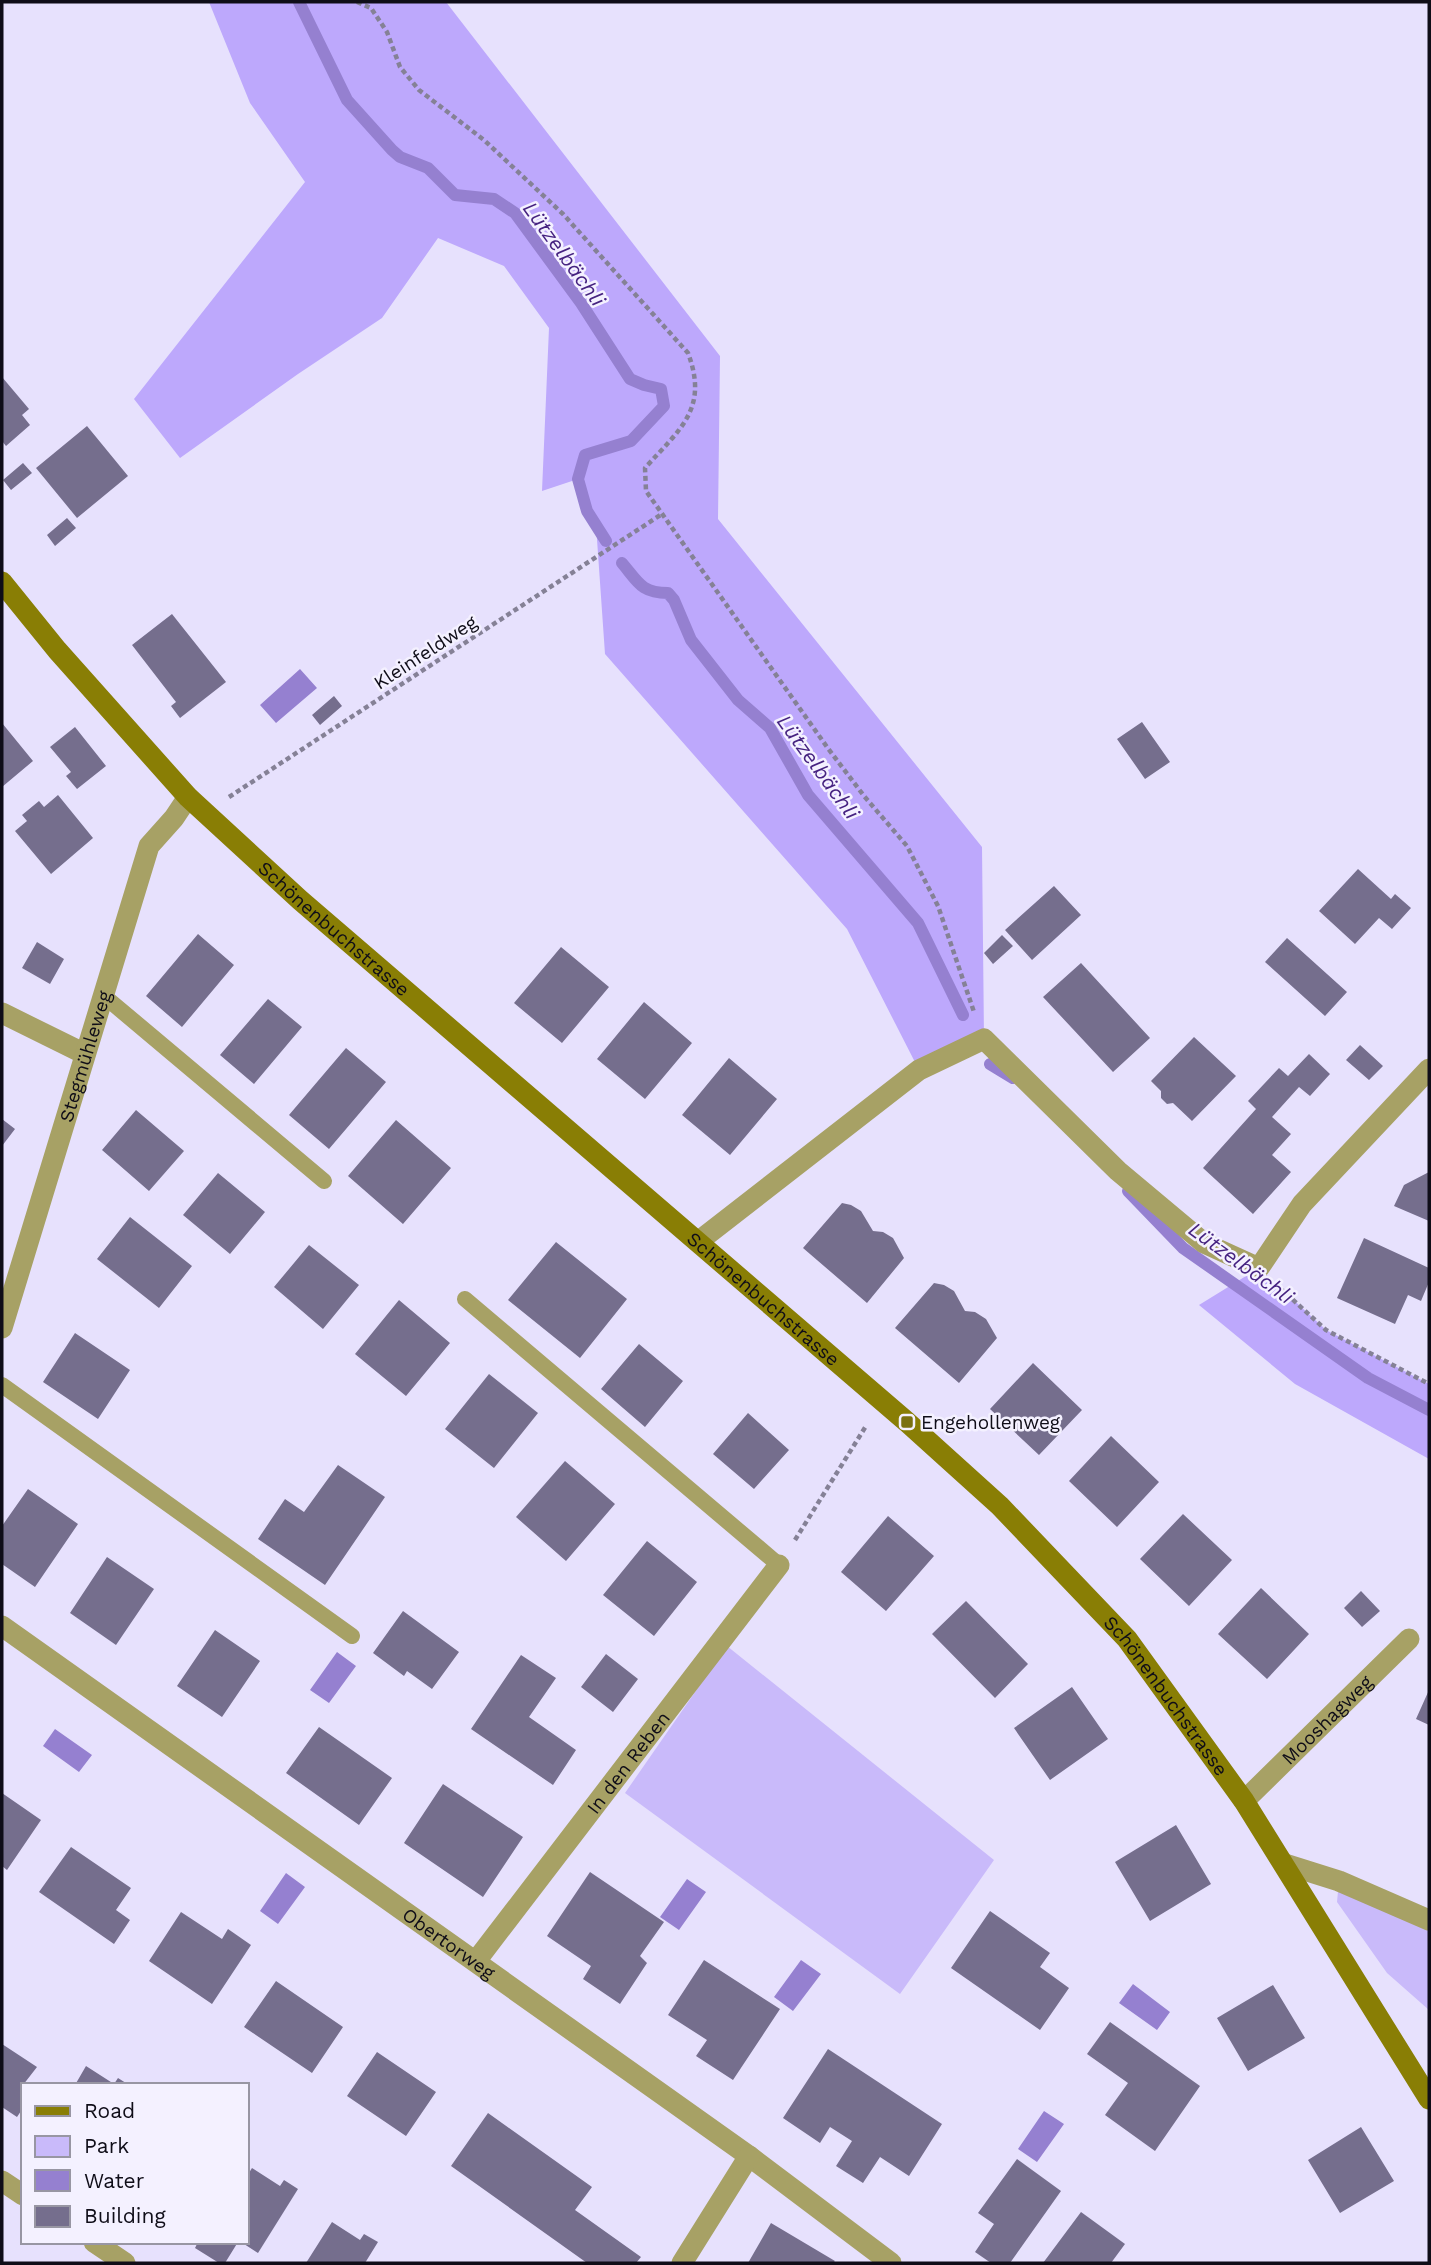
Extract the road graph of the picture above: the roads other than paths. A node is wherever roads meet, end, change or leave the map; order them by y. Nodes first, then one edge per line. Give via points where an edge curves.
1 (2, 582) edge
2 (188, 797) junction
3 (104, 996) junction
4 (2, 1013) edge
5 (85, 1054) junction
6 (1429, 1069) edge
7 (324, 1181) dead end
8 (699, 1241) junction
9 (466, 1299) dead end
10 (2, 1328) edge
11 (2, 1385) edge
12 (779, 1565) joint
13 (2, 1626) edge
14 (352, 1636) dead end
15 (1409, 1639) dead end
16 (1244, 1801) junction
17 (1286, 1864) junction
18 (1429, 1920) edge
19 (476, 1961) junction
20 (1429, 2099) edge
21 (749, 2156) junction
22 (2, 2181) edge
23 (21, 2194) edge
24 (97, 2244) edge
25 (125, 2263) edge
26 (682, 2263) edge
27 (891, 2263) edge

1 - 2 street, Schönenbuchstrasse
2 - 3 street, Stegmühleweg via 149,846
2 - 8 street, Schönenbuchstrasse via 300,900
3 - 5 street, Stegmühleweg
3 - 7 lane
4 - 5 street
5 - 10 street, Stegmühleweg
6 - 8 street via 1301,1204 1259,1268 1204,1243 1118,1171 984,1039 919,1070
8 - 16 street, Schönenbuchstrasse via 1000,1506 1127,1639
9 - 12 lane
11 - 14 lane
12 - 19 street, In den Reben
13 - 19 street, Obertorweg
15 - 16 street, Mooshagweg
16 - 17 street, Schönenbuchstrasse
17 - 18 street
17 - 20 street, Schönenbuchstrasse
19 - 21 street, Obertorweg
21 - 26 street
21 - 27 street, Obertorweg
22 - 23 street
24 - 25 street

